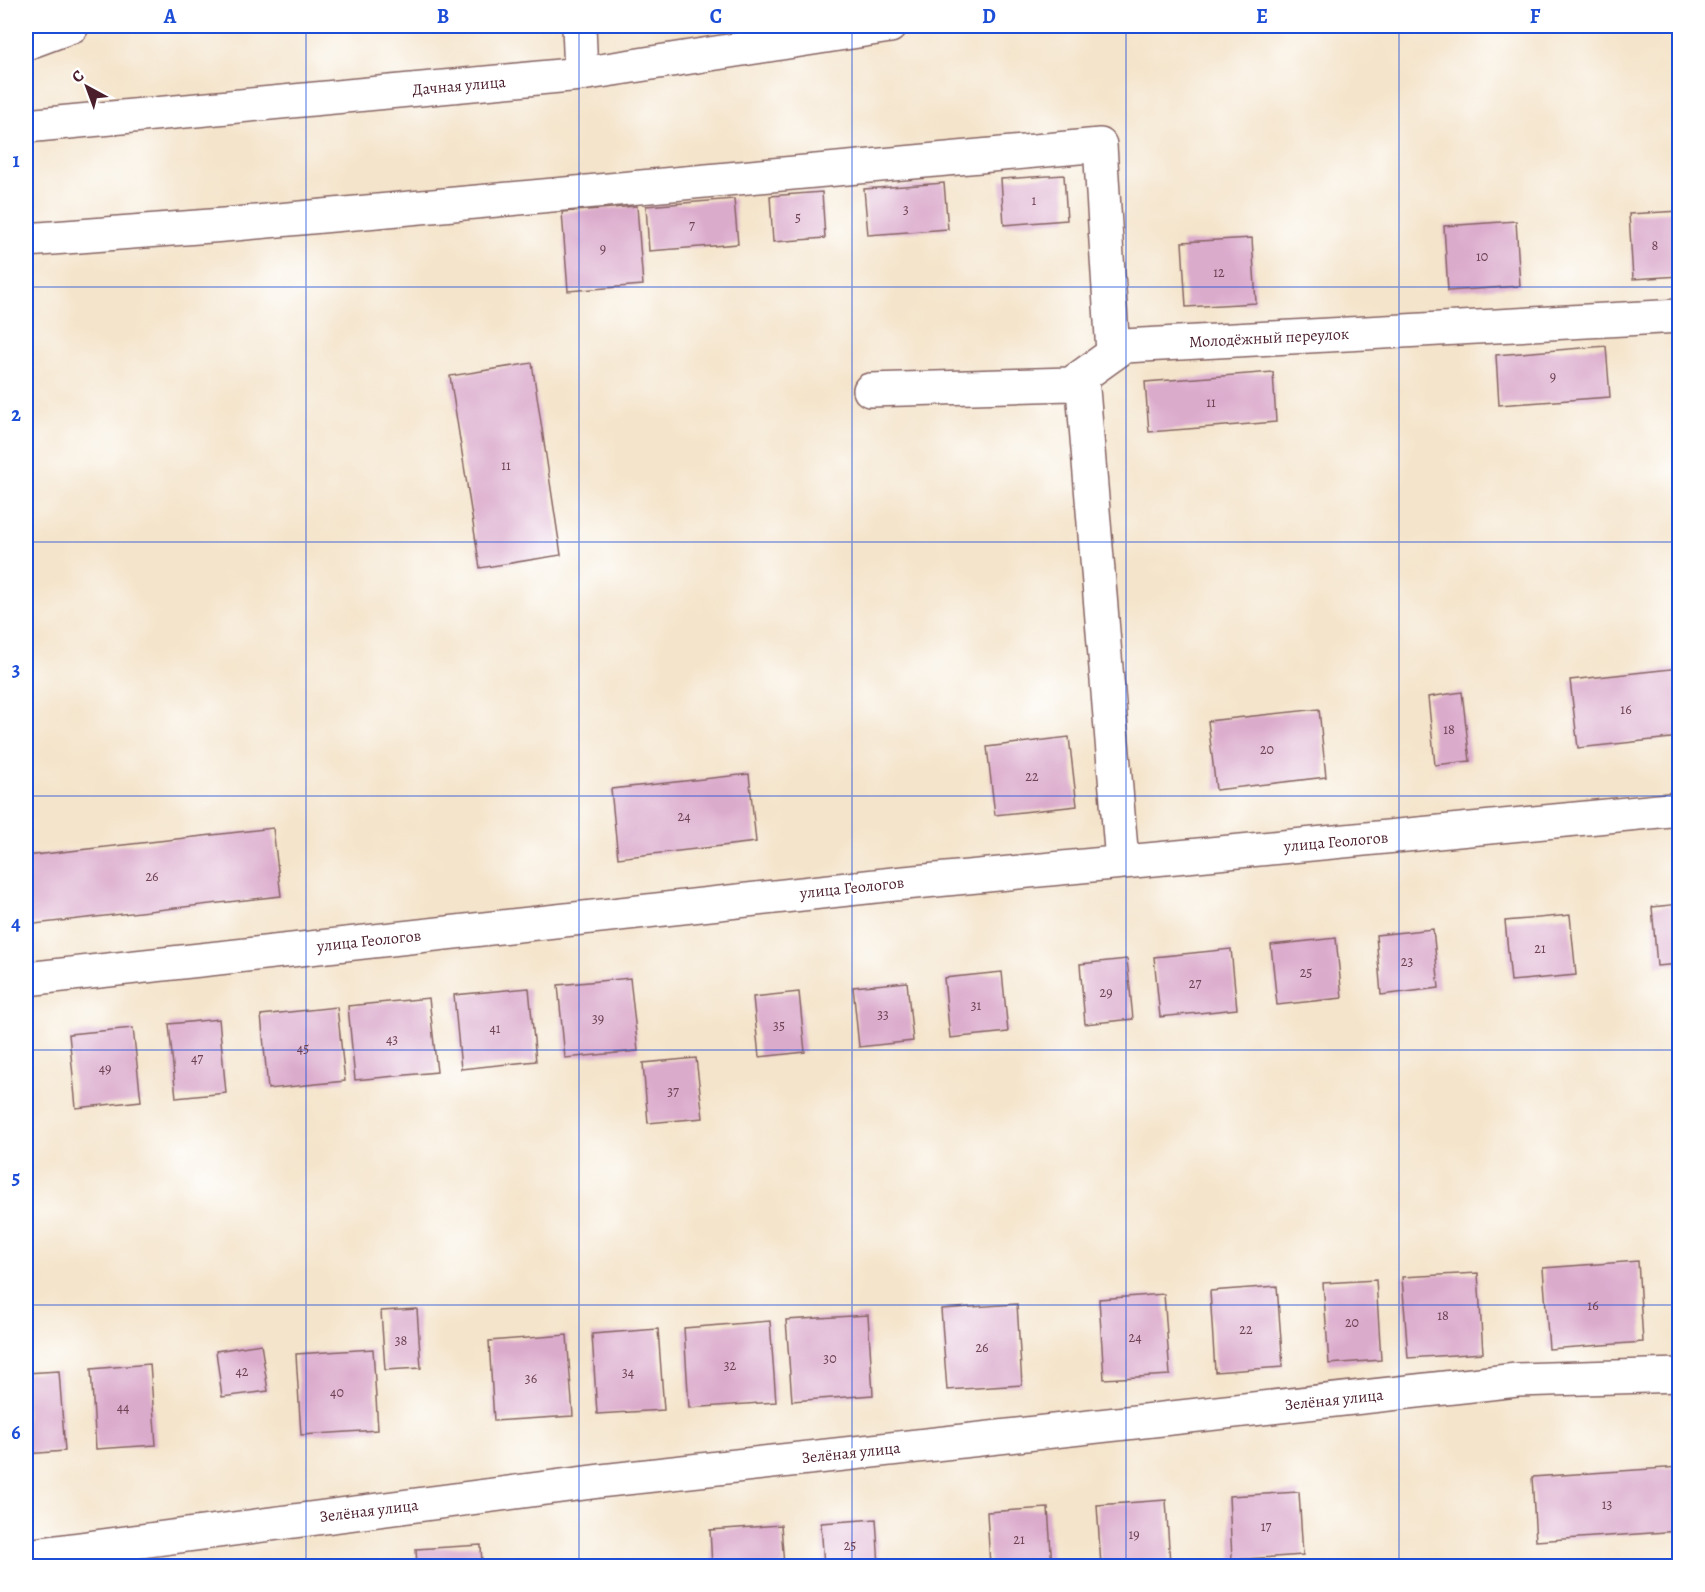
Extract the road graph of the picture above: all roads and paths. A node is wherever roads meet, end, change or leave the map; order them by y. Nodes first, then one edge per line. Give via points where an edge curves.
1 (72, 26) edge
2 (579, 26) edge
3 (890, 26) edge
4 (26, 43) edge
5 (581, 74) junction
6 (26, 126) edge
7 (26, 240) edge
8 (1680, 316) edge
9 (1113, 354) junction
10 (1082, 377) junction
11 (870, 390) dead end
12 (1680, 809) edge
13 (1122, 862) junction
14 (26, 979) edge
15 (1680, 1375) edge
16 (26, 1556) edge

1 - 4 street
2 - 5 street
3 - 5 street, Дачная улица
5 - 6 street, Дачная улица
7 - 9 street via 1100,145
8 - 9 street, Молодёжный переулок via 1124,346
9 - 10 street, Молодёжный переулок
10 - 11 street, Молодёжный переулок via 1071,384
10 - 13 street
12 - 13 street, улица Геологов
13 - 14 street, улица Геологов
15 - 16 street, Зелёная улица via 1481,1383 600,1481

